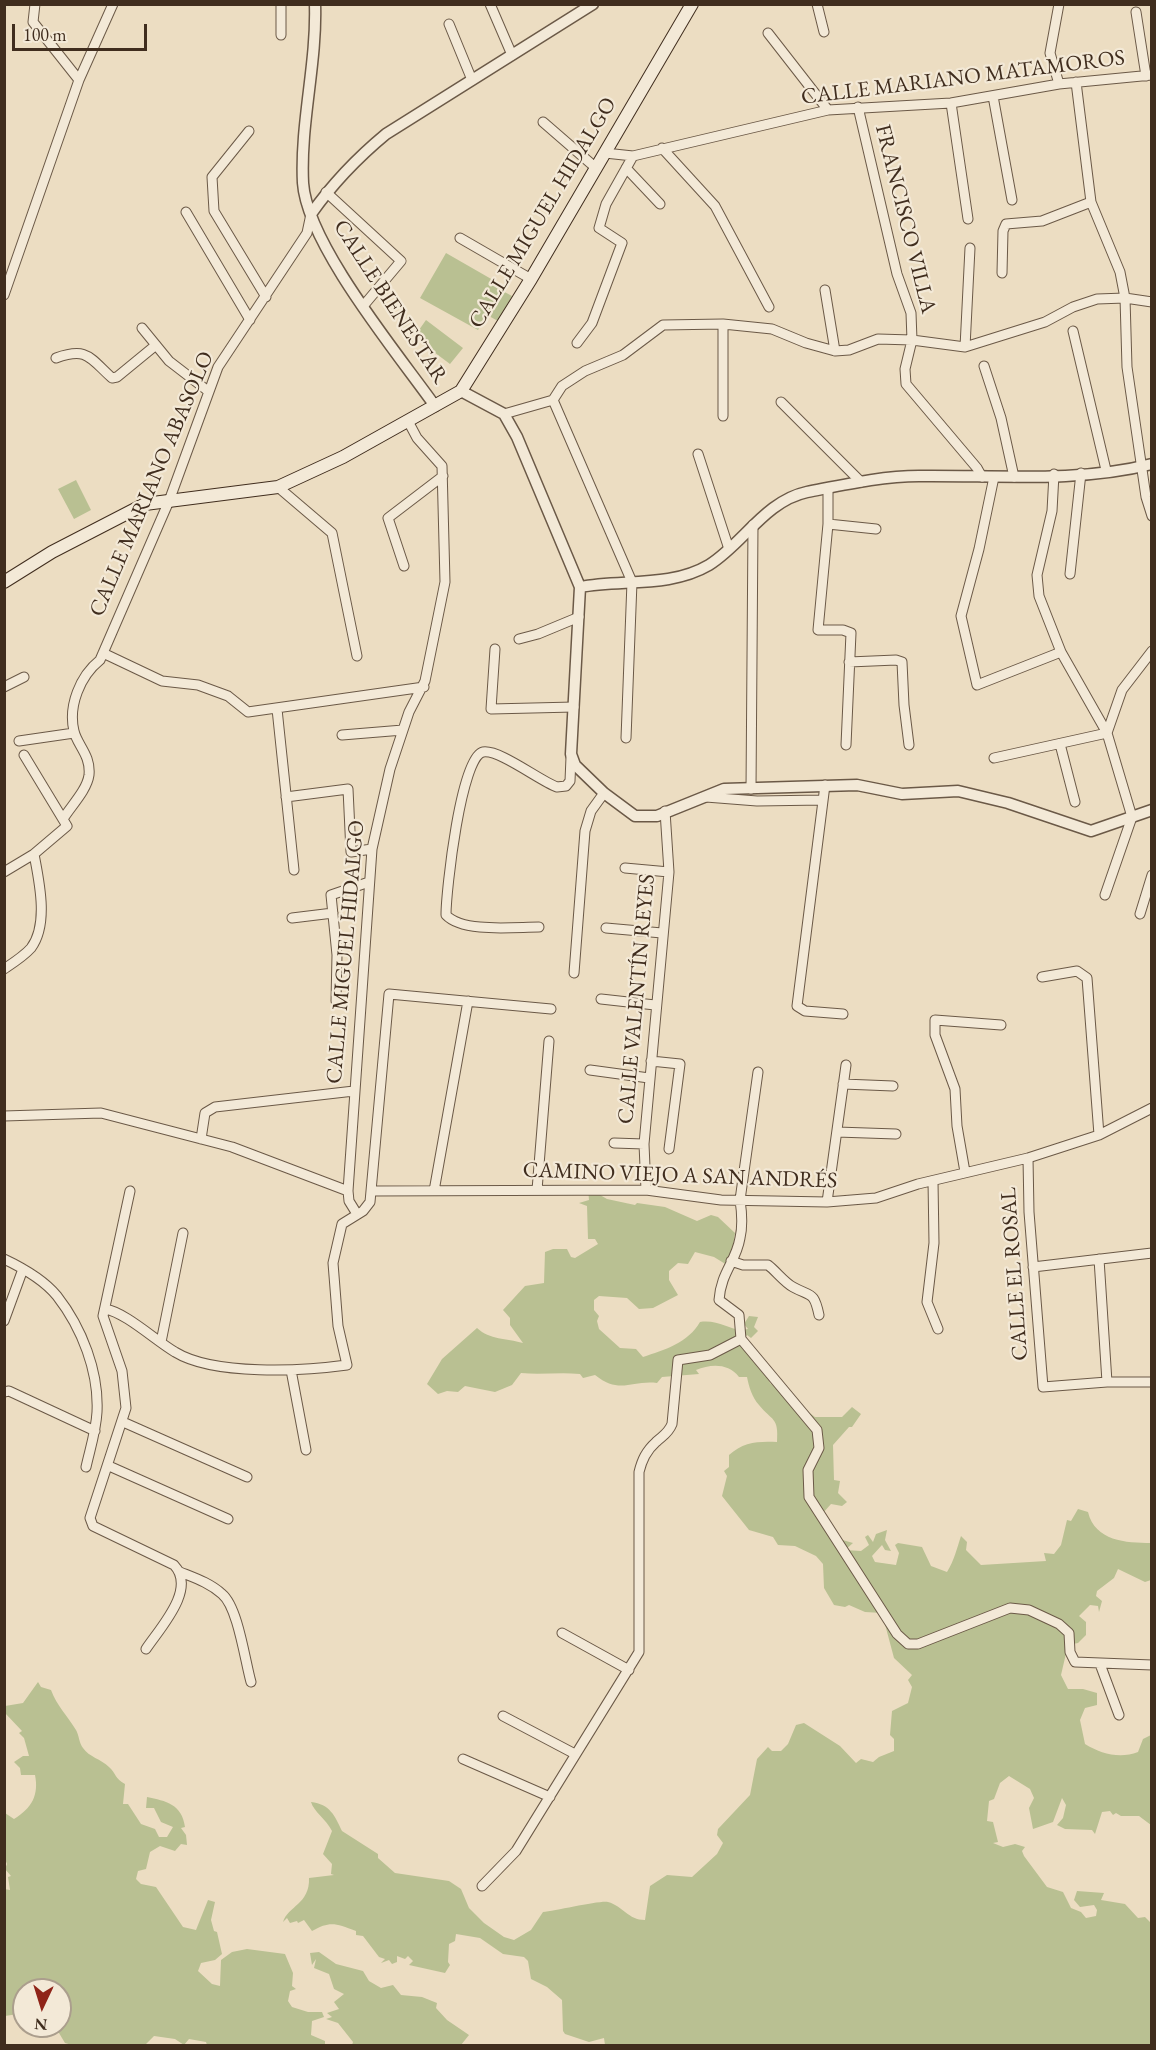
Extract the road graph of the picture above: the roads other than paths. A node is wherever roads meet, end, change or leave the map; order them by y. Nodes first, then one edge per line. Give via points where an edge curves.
1 (35, 4) edge
2 (113, 4) edge
3 (281, 4) edge
4 (315, 4) edge
5 (490, 4) edge
6 (592, 4) edge
7 (692, 4) edge
8 (816, 4) edge
9 (1059, 4) edge
10 (1136, 12) dead end
11 (449, 24) dead end
12 (824, 32) dead end
13 (768, 33) dead end
14 (281, 35) dead end
15 (512, 55) junction
16 (1149, 75) edge
17 (79, 80) junction
18 (472, 80) junction
19 (1076, 82) junction
20 (1059, 84) junction
21 (993, 96) junction
22 (951, 104) junction
23 (858, 107) junction
24 (828, 110) junction
25 (543, 122) dead end
26 (249, 131) dead end
27 (662, 148) junction
28 (605, 153) junction
29 (633, 156) junction
30 (596, 168) junction
31 (626, 168) junction
32 (327, 192) junction
33 (1012, 201) dead end
34 (1090, 202) junction
35 (660, 204) dead end
36 (186, 212) dead end
37 (311, 214) junction
38 (968, 219) dead end
39 (460, 238) dead end
40 (970, 248) dead end
41 (1002, 273) dead end
42 (531, 279) junction
43 (825, 290) dead end
44 (4, 295) edge
45 (266, 297) junction
46 (1125, 298) junction
47 (1152, 302) edge
48 (364, 305) junction
49 (769, 307) dead end
50 (250, 320) junction
51 (723, 324) junction
52 (142, 328) dead end
53 (1073, 331) dead end
54 (912, 340) junction
55 (577, 343) dead end
56 (156, 345) junction
57 (965, 347) junction
58 (835, 351) junction
59 (56, 358) dead end
60 (984, 366) dead end
61 (208, 391) junction
62 (461, 391) junction
63 (553, 400) junction
64 (781, 402) dead end
65 (435, 406) junction
66 (504, 414) junction
67 (723, 416) dead end
68 (408, 421) junction
69 (698, 454) dead end
70 (1146, 466) edge
71 (1106, 470) junction
72 (1081, 473) junction
73 (1054, 474) junction
74 (443, 476) junction
75 (982, 477) junction
76 (994, 477) junction
77 (1014, 477) junction
78 (861, 483) junction
79 (278, 487) junction
80 (828, 488) junction
81 (169, 501) junction
82 (1152, 516) edge
83 (828, 524) junction
84 (753, 525) junction
85 (876, 529) dead end
86 (729, 549) junction
87 (404, 566) dead end
88 (1070, 574) dead end
89 (4, 582) edge
90 (632, 582) junction
91 (580, 587) junction
92 (579, 617) junction
93 (519, 639) dead end
94 (495, 649) dead end
95 (1152, 651) edge
96 (1061, 652) junction
97 (103, 653) junction
98 (357, 656) dead end
99 (849, 663) junction
100 (24, 677) dead end
101 (4, 687) edge
102 (423, 687) junction
103 (574, 707) junction
104 (277, 709) junction
105 (403, 730) junction
106 (74, 733) junction
107 (1107, 733) junction
108 (342, 735) dead end
109 (626, 738) dead end
110 (19, 741) dead end
111 (909, 744) dead end
112 (1060, 744) junction
113 (846, 745) dead end
114 (571, 754) junction
115 (24, 755) dead end
116 (994, 758) dead end
117 (825, 785) junction
118 (751, 789) junction
119 (604, 793) junction
120 (701, 796) junction
121 (286, 797) junction
122 (823, 800) junction
123 (1074, 802) dead end
124 (1152, 810) edge
125 (665, 811) junction
126 (1132, 817) junction
127 (65, 822) junction
128 (372, 849) junction
129 (34, 854) junction
130 (625, 868) dead end
131 (294, 870) dead end
132 (4, 872) edge
133 (669, 872) junction
134 (1152, 875) edge
135 (369, 882) junction
136 (1105, 896) dead end
137 (333, 913) junction
138 (1140, 914) dead end
139 (292, 918) dead end
140 (538, 927) dead end
141 (606, 928) dead end
142 (662, 933) junction
143 (4, 969) edge
144 (574, 973) dead end
145 (1042, 977) dead end
146 (601, 999) dead end
147 (336, 1001) dead end
148 (468, 1001) junction
149 (655, 1005) junction
150 (551, 1009) dead end
151 (843, 1014) dead end
152 (1001, 1025) dead end
153 (549, 1041) dead end
154 (651, 1060) junction
155 (846, 1065) dead end
156 (591, 1070) dead end
157 (758, 1072) dead end
158 (649, 1078) junction
159 (843, 1084) junction
160 (893, 1086) dead end
161 (354, 1091) junction
162 (1152, 1108) edge
163 (4, 1116) edge
164 (837, 1132) junction
165 (896, 1134) dead end
166 (1099, 1135) junction
167 (201, 1139) junction
168 (614, 1143) dead end
169 (644, 1144) junction
170 (669, 1149) dead end
171 (1028, 1158) junction
172 (965, 1172) junction
173 (933, 1181) junction
174 (537, 1190) junction
175 (646, 1190) junction
176 (130, 1191) dead end
177 (348, 1191) junction
178 (371, 1191) junction
179 (434, 1191) junction
180 (740, 1200) junction
181 (827, 1202) junction
182 (357, 1214) junction
183 (183, 1233) dead end
184 (1152, 1253) edge
185 (4, 1259) edge
186 (1099, 1259) junction
187 (731, 1261) junction
188 (1033, 1267) junction
189 (23, 1269) junction
190 (105, 1309) junction
191 (819, 1315) dead end
192 (4, 1321) edge
193 (938, 1329) dead end
194 (741, 1339) junction
195 (160, 1342) junction
196 (291, 1370) junction
197 (1107, 1382) junction
198 (1152, 1382) edge
199 (4, 1392) edge
200 (123, 1422) junction
201 (95, 1431) junction
202 (306, 1450) dead end
203 (109, 1466) junction
204 (86, 1467) dead end
205 (247, 1477) dead end
206 (228, 1519) dead end
207 (180, 1572) junction
208 (562, 1633) dead end
209 (146, 1650) dead end
210 (1100, 1664) junction
211 (1152, 1665) edge
212 (629, 1670) junction
213 (251, 1682) dead end
214 (1119, 1714) dead end
215 (503, 1716) dead end
216 (575, 1754) junction
217 (463, 1759) dead end
218 (550, 1797) junction
219 (482, 1886) dead end

1 - 17 street via 33,22
2 - 17 street
3 - 14 street
4 - 37 street, CALLE BIENESTAR via 303,182
5 - 15 street
6 - 15 street, CALLE MARIANO ABASOLO
7 - 28 main road, CALLE MIGUEL HIDALGO
8 - 12 street
9 - 20 street via 1050,53
10 - 16 street
11 - 18 street
13 - 24 street
15 - 18 street, CALLE MARIANO ABASOLO
16 - 19 street, CALLE MARIANO MATAMOROS
17 - 44 street
18 - 32 street, CALLE MARIANO ABASOLO via 386,134 360,155
19 - 20 street, CALLE MARIANO MATAMOROS
19 - 34 street
20 - 21 street, CALLE MARIANO MATAMOROS
21 - 22 street, CALLE MARIANO MATAMOROS
21 - 33 street
22 - 23 street, CALLE MARIANO MATAMOROS
22 - 38 street
23 - 24 street, CALLE MARIANO MATAMOROS
23 - 54 street, FRANCISCO VILLA via 897,274 911,313
24 - 27 street, CALLE MARIANO MATAMOROS
25 - 30 street
26 - 45 street via 212,177 214,211
27 - 29 street, CALLE MARIANO MATAMOROS
27 - 49 street via 715,206
28 - 29 street, CALLE MARIANO MATAMOROS
28 - 30 main road, CALLE MIGUEL HIDALGO
29 - 31 street
30 - 42 main road, CALLE MIGUEL HIDALGO
31 - 35 street
31 - 55 street via 606,204 599,228 622,243 592,323
32 - 37 street, CALLE MARIANO ABASOLO
32 - 48 street via 401,261
34 - 41 street via 1042,221 1006,224
34 - 46 street via 1120,272
36 - 50 street
37 - 45 street, CALLE MARIANO ABASOLO via 307,233
37 - 48 street, CALLE BIENESTAR via 331,257
39 - 42 street
40 - 57 street
42 - 62 main road, CALLE MIGUEL HIDALGO
43 - 58 street
45 - 50 street, CALLE MARIANO ABASOLO
46 - 47 street
46 - 57 street via 1096,299 1045,322
46 - 70 street via 1127,367
48 - 65 street, CALLE BIENESTAR
50 - 61 street, CALLE MARIANO ABASOLO via 218,367
51 - 58 street via 772,329
51 - 63 street via 663,325 623,355 562,386
51 - 67 street
52 - 56 street
53 - 71 street
54 - 57 street
54 - 58 street via 878,339
54 - 75 street, FRANCISCO VILLA via 905,369 906,384
56 - 59 street via 112,378 84,354 74,352
56 - 61 street via 169,361
60 - 77 street via 1002,418
61 - 81 street, CALLE MARIANO ABASOLO
62 - 65 main road, CALLE MIGUEL HIDALGO
62 - 66 street
63 - 66 street
63 - 90 street
64 - 78 street
65 - 68 main road, CALLE MIGUEL HIDALGO
66 - 91 street
68 - 74 street, CALLE MIGUEL HIDALGO via 417,438 436,457
68 - 79 main road, CALLE MIGUEL HIDALGO
69 - 86 street
70 - 71 street
70 - 82 street
71 - 72 street
72 - 73 street
72 - 88 street
73 - 77 street
73 - 96 street via 1052,511 1037,575 1039,596
74 - 87 street via 388,518
74 - 102 street, CALLE MIGUEL HIDALGO via 445,582
75 - 76 street
75 - 78 street via 918,476
76 - 77 street
76 - 96 street via 961,616 977,686
78 - 80 street
79 - 81 main road, CALLE MIGUEL HIDALGO
79 - 98 street via 332,533
80 - 83 street
80 - 84 street via 782,501
81 - 89 main road, CALLE MIGUEL HIDALGO via 145,504 52,552
81 - 97 street, CALLE MARIANO ABASOLO
83 - 85 street
83 - 99 street via 818,630 849,630
84 - 86 street
84 - 118 street
86 - 90 street via 692,574
90 - 91 street
90 - 109 street
91 - 92 street
92 - 93 street
92 - 103 street
94 - 103 street via 490,709
95 - 107 street via 1122,690
96 - 107 street
97 - 104 street via 162,681 198,685 228,696 248,712
97 - 106 street, CALLE MARIANO ABASOLO via 86,671 73,709
99 - 111 street via 902,662
99 - 113 street
100 - 101 street
102 - 104 street
102 - 105 street, CALLE MIGUEL HIDALGO
103 - 114 street
104 - 121 street
105 - 108 street
105 - 128 street, CALLE MIGUEL HIDALGO via 387,779
106 - 110 street
106 - 127 street via 82,744 89,775
107 - 112 street
107 - 126 street
112 - 116 street
112 - 123 street
114 - 119 street via 575,765
114 - 140 street via 570,781 557,787 485,751 473,761 462,794 446,915 453,922 469,926
115 - 127 street
117 - 118 street
117 - 122 street
117 - 126 street via 857,785 902,794 958,791 1091,831
118 - 120 street via 724,789
119 - 125 street via 636,816 657,816
119 - 144 street via 591,812 585,831
120 - 122 street via 757,801
120 - 125 street
121 - 128 street via 348,789 351,852
121 - 131 street
122 - 151 street via 797,1006 805,1011
124 - 126 street
125 - 133 street, CALLE VALENTÍN REYES
126 - 136 street
127 - 129 street
128 - 135 street, CALLE MIGUEL HIDALGO
129 - 132 street
129 - 143 street via 40,898 35,941
130 - 133 street
133 - 142 street, CALLE VALENTÍN REYES
134 - 138 street
135 - 137 street via 331,895
135 - 161 street, CALLE MIGUEL HIDALGO
137 - 139 street
137 - 147 street
141 - 142 street
142 - 149 street, CALLE VALENTÍN REYES
145 - 166 street via 1077,970 1087,978
146 - 149 street
148 - 150 street
148 - 178 street via 389,994
148 - 179 street
149 - 154 street, CALLE VALENTÍN REYES
152 - 172 street via 935,1020 935,1035 955,1089
153 - 174 street
154 - 158 street, CALLE VALENTÍN REYES
154 - 170 street via 680,1064
155 - 159 street
156 - 158 street
157 - 180 street
158 - 169 street, CALLE VALENTÍN REYES
159 - 160 street
159 - 164 street
161 - 167 street via 215,1107 205,1113
161 - 177 street, CALLE MIGUEL HIDALGO
162 - 166 street, CAMINO VIEJO A SAN ANDRÉS
163 - 167 street via 101,1113
164 - 165 street
164 - 181 street
166 - 171 street, CAMINO VIEJO A SAN ANDRÉS
167 - 177 street
168 - 169 street
169 - 175 street, CALLE VALENTÍN REYES
171 - 172 street, CAMINO VIEJO A SAN ANDRÉS
171 - 188 street, CALLE EL ROSAL
172 - 173 street, CAMINO VIEJO A SAN ANDRÉS
173 - 181 street, CAMINO VIEJO A SAN ANDRÉS via 876,1198
173 - 193 street via 934,1243 927,1302
174 - 175 street, CAMINO VIEJO A SAN ANDRÉS
174 - 179 street, CAMINO VIEJO A SAN ANDRÉS
175 - 180 street, CAMINO VIEJO A SAN ANDRÉS
176 - 190 street
177 - 182 street via 349,1202
178 - 179 street, CAMINO VIEJO A SAN ANDRÉS
178 - 182 street via 370,1202
180 - 181 street, CAMINO VIEJO A SAN ANDRÉS
180 - 187 street via 740,1239
182 - 196 street via 342,1224 333,1263 338,1326 347,1365
183 - 195 street
184 - 186 street
185 - 189 street
186 - 188 street
186 - 197 street
187 - 191 street via 768,1265 791,1286 816,1299
187 - 194 street via 720,1284 719,1300 740,1315
188 - 197 street, CALLE EL ROSAL via 1043,1387
189 - 192 street
189 - 201 street via 56,1295 80,1335 97,1388
190 - 195 street
190 - 200 street via 103,1316 122,1371 126,1408
194 - 210 street via 817,1430 819,1448 808,1470 809,1497 897,1634 908,1644 918,1644 1011,1608 1029,1610 1059,1624 1070,1633 1070,1652 1075,1662
194 - 212 street via 710,1355 678,1360 672,1425 643,1459 639,1472 639,1652
195 - 196 street via 197,1361
196 - 202 street
197 - 198 street
199 - 201 street
200 - 203 street
200 - 205 street
201 - 204 street
203 - 206 street
203 - 207 street via 90,1518 93,1526 174,1565
207 - 209 street via 183,1581 179,1597
207 - 213 street via 224,1595 232,1609
208 - 212 street
210 - 211 street
210 - 214 street
212 - 216 street
215 - 216 street
216 - 218 street
217 - 218 street
218 - 219 street via 516,1851

